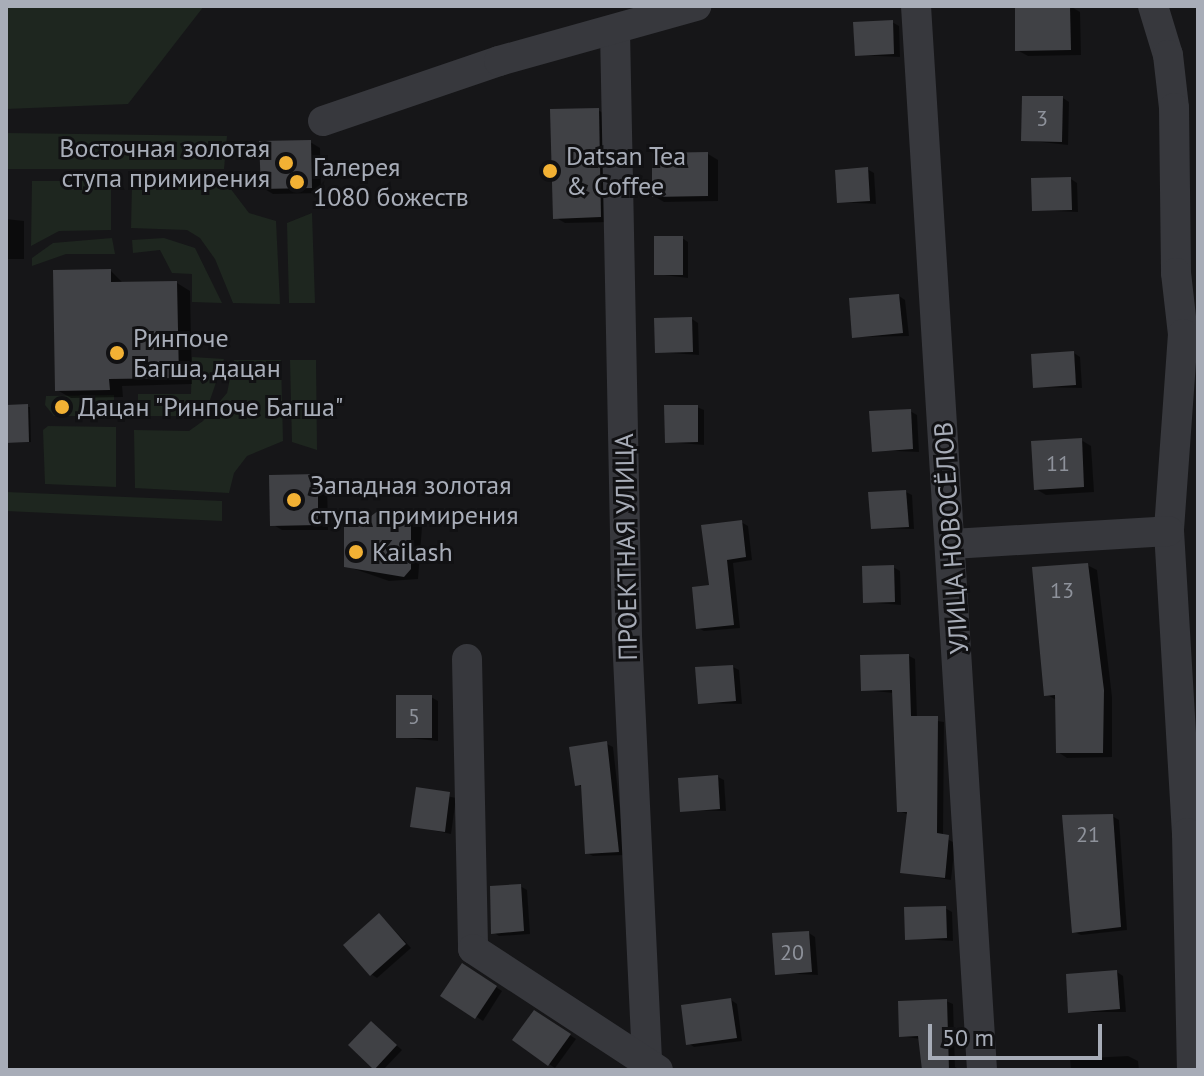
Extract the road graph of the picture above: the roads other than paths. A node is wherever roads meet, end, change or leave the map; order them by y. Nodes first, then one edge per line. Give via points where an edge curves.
1 (696, 6) edge
2 (916, 6) edge
3 (1153, 6) edge
4 (615, 31) junction
5 (323, 121) dead end
6 (1169, 531) junction
7 (952, 544) junction
8 (467, 659) dead end
9 (1192, 833) edge
10 (652, 1067) edge
11 (982, 1070) edge
12 (1192, 1070) edge

1 - 4 street
2 - 7 street, УЛИЦА НОВОСЁЛОВ
3 - 6 street via 1168,55 1174,108 1176,273 1183,334
4 - 5 street via 499,61
4 - 10 street, ПРОЕКТНАЯ УЛИЦА via 627,636
6 - 7 street
6 - 9 street
7 - 11 street, УЛИЦА НОВОСЁЛОВ
8 - 10 street via 473,949
9 - 12 street

